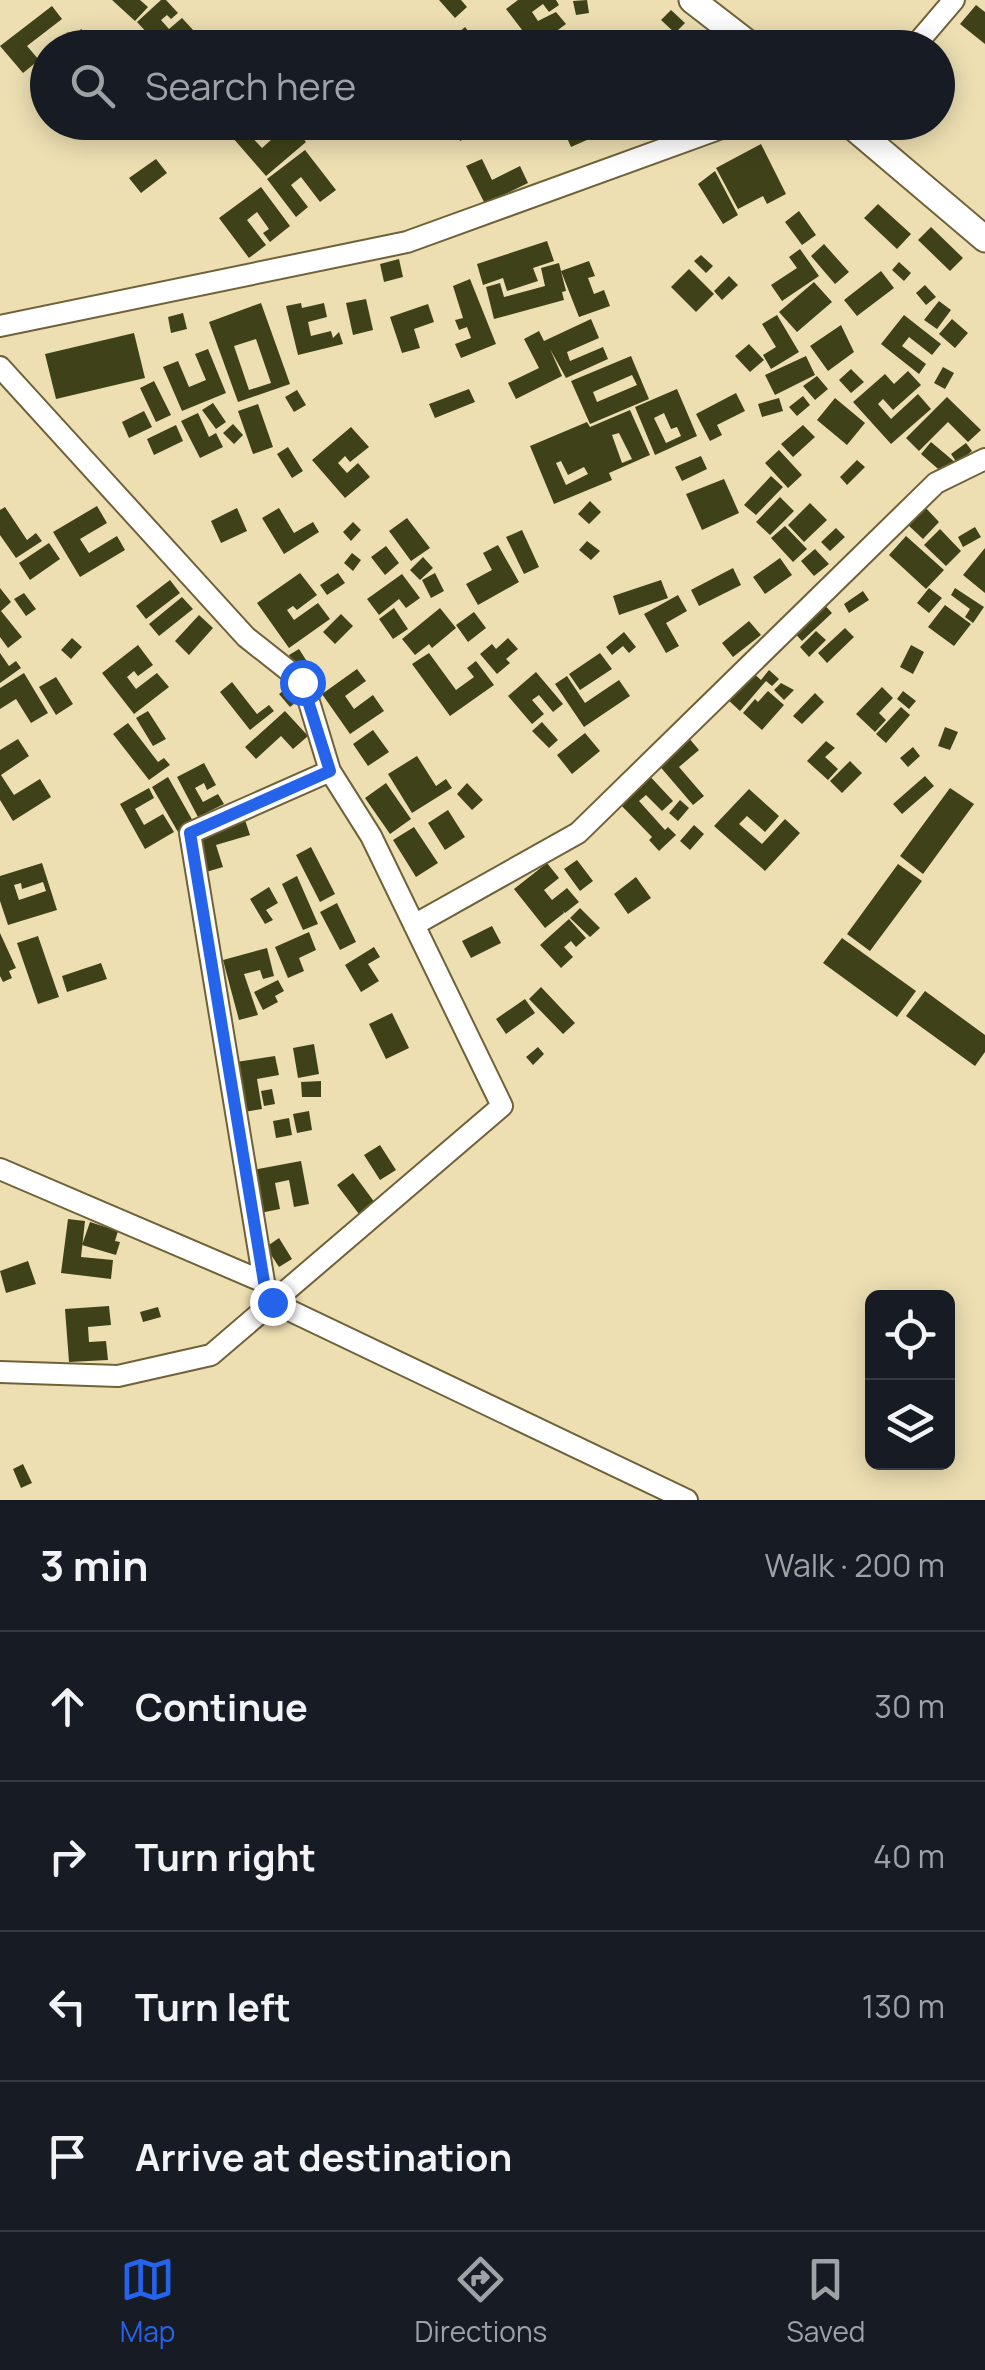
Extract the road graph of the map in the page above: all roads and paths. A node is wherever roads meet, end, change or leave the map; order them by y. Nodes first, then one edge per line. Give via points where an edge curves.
1 (692, 0) edge
2 (954, 0) edge
3 (731, 30) edge
4 (928, 30) edge
5 (688, 140) edge
6 (868, 140) edge
7 (985, 239) edge
8 (0, 326) edge
9 (0, 366) edge
10 (985, 459) edge
11 (330, 771) junction
12 (414, 925) junction
13 (0, 1169) edge
14 (268, 1292) junction
15 (0, 1372) edge
16 (687, 1500) edge

1 - 3 street
2 - 4 street
5 - 8 street via 408,242
6 - 7 street
9 - 11 street via 246,638 302,682
10 - 12 street via 936,484 578,833
11 - 12 street
11 - 14 street via 190,833
12 - 14 street via 502,1106
13 - 14 street
14 - 15 street via 211,1355 118,1376
14 - 16 street

